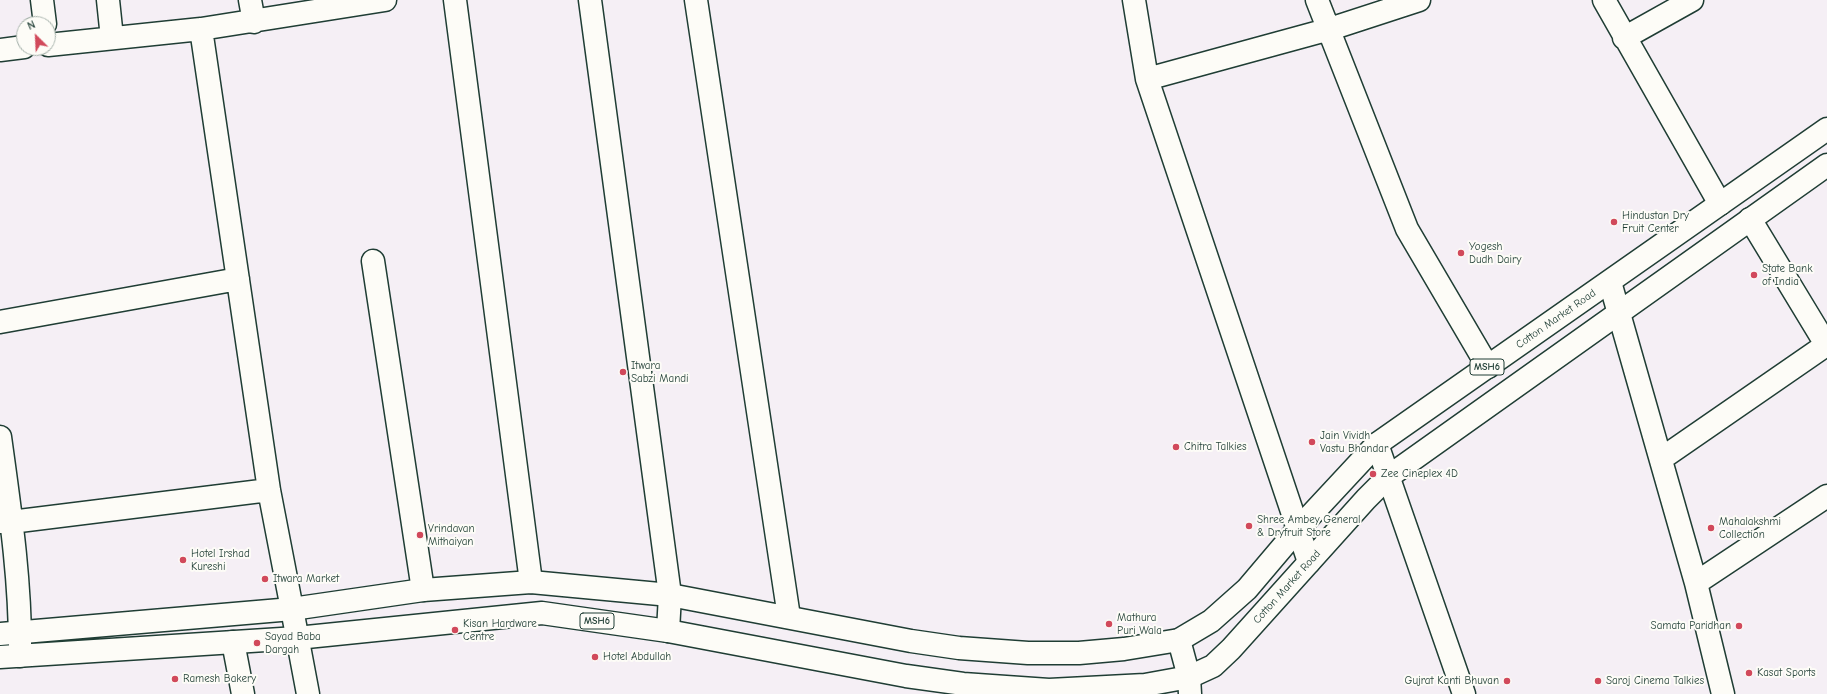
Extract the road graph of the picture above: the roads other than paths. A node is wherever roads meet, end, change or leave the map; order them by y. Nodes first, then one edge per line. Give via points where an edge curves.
1 (42, 0) edge
2 (108, 0) edge
3 (250, 0) edge
4 (385, 0) edge
5 (455, 0) edge
6 (590, 0) edge
7 (696, 0) edge
8 (1134, 0) edge
9 (1317, 0) edge
10 (1418, 0) edge
11 (1604, 0) edge
12 (1692, 0) edge
13 (44, 16) edge
14 (254, 22) junction
15 (201, 29) junction
16 (1330, 30) junction
17 (112, 38) junction
18 (1624, 38) junction
19 (56, 44) edge
20 (16, 48) edge
21 (0, 50) edge
22 (1147, 79) junction
23 (1827, 129) edge
24 (1827, 165) edge
25 (1720, 204) junction
26 (1750, 219) junction
27 (373, 261) dead end
28 (238, 280) junction
29 (1610, 282) junction
30 (1618, 312) junction
31 (0, 322) edge
32 (1827, 345) edge
33 (1488, 367) junction
34 (0, 437) edge
35 (1377, 444) junction
36 (1661, 459) junction
37 (1388, 477) junction
38 (269, 490) junction
39 (1827, 496) edge
40 (6, 522) edge
41 (1297, 530) junction
42 (1309, 562) junction
43 (531, 582) junction
44 (1696, 583) junction
45 (424, 590) junction
46 (670, 595) junction
47 (292, 610) junction
48 (789, 616) junction
49 (668, 631) junction
50 (10, 634) edge
51 (297, 638) junction
52 (1179, 640) junction
53 (233, 642) junction
54 (10, 657) edge
55 (1189, 686) edge
56 (243, 694) edge
57 (308, 694) edge
58 (1464, 694) edge
59 (1723, 694) edge

1 - 13 street
2 - 17 street
3 - 14 street
4 - 14 street
5 - 43 street
6 - 46 street
7 - 48 street
8 - 22 street
9 - 16 street
10 - 16 street
11 - 18 street
12 - 18 street
14 - 15 street
15 - 17 street
15 - 28 street
16 - 22 street
16 - 33 street via 1407,229
17 - 19 street
18 - 25 street
20 - 21 street
22 - 41 street
23 - 25 street, Cotton Market Road / MSH6
24 - 26 street, Cotton Market Road / MSH6
25 - 29 street, Cotton Market Road / MSH6
26 - 30 street, Cotton Market Road / MSH6
26 - 32 street
27 - 45 street
28 - 31 street
28 - 38 street
29 - 30 street
29 - 33 street, Cotton Market Road / MSH6
30 - 36 street
30 - 37 street, Cotton Market Road / MSH6
32 - 36 street
33 - 35 street, Cotton Market Road / MSH6
34 - 40 street
35 - 37 street
35 - 41 street, Cotton Market Road / MSH6
36 - 44 street
37 - 42 street, Cotton Market Road / MSH6
37 - 58 street
38 - 40 street
38 - 47 street
39 - 44 street
40 - 50 street
41 - 42 street
41 - 52 street, Cotton Market Road / MSH6 via 1247,589 1211,621
42 - 55 street, Cotton Market Road / MSH6 via 1231,649
43 - 45 street, MSH6
43 - 46 street, MSH6
44 - 59 street
45 - 47 street, MSH6
46 - 48 street, MSH6
46 - 49 street
47 - 50 street, MSH6
47 - 51 street
48 - 52 street, MSH6 via 911,641 958,648 1028,653 1101,651
49 - 51 street, MSH6 via 542,613
49 - 55 street, MSH6 via 906,676 962,684 1049,690 1144,685
50 - 54 street
51 - 53 street, MSH6
51 - 57 street
52 - 55 street
53 - 54 street, MSH6
53 - 56 street

